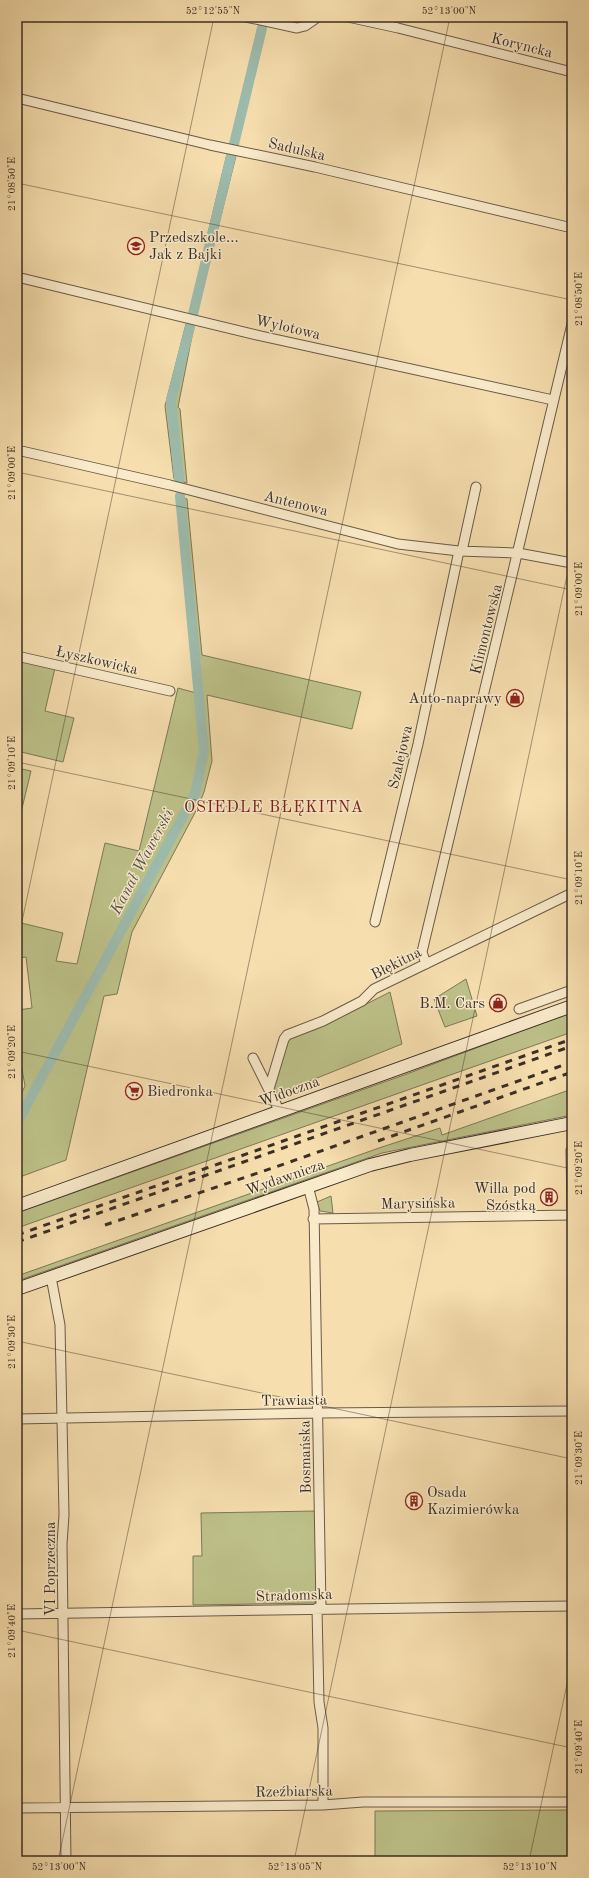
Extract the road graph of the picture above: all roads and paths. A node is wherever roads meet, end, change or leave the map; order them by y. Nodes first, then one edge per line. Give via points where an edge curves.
1 (246, 17) edge
2 (318, 17) edge
3 (348, 17) edge
4 (572, 72) edge
5 (17, 98) edge
6 (572, 228) edge
7 (17, 277) edge
8 (572, 324) edge
9 (553, 400) junction
10 (17, 450) edge
11 (476, 487) dead end
12 (460, 551) junction
13 (518, 553) junction
14 (572, 562) edge
15 (17, 656) edge
16 (170, 691) dead end
17 (572, 894) edge
18 (375, 922) dead end
19 (426, 964) junction
20 (572, 990) edge
21 (572, 1006) edge
22 (519, 1009) dead end
23 (253, 1058) dead end
24 (269, 1089) junction
25 (280, 1112) junction
26 (572, 1123) edge
27 (571, 1150) dead end
28 (308, 1186) junction
29 (17, 1206) edge
30 (572, 1214) edge
31 (313, 1219) junction
32 (51, 1277) junction
33 (17, 1289) edge
34 (572, 1411) edge
35 (318, 1413) junction
36 (62, 1418) junction
37 (17, 1419) edge
38 (572, 1606) edge
39 (319, 1608) junction
40 (64, 1613) junction
41 (17, 1614) edge
42 (572, 1802) edge
43 (324, 1805) junction
44 (65, 1807) junction
45 (17, 1808) edge
46 (66, 1861) edge

1 - 2 street via 297,28
3 - 4 street, Koryncka
5 - 6 street, Sadulska
7 - 9 street, Wylotowa via 261,336
8 - 9 street, Klimontowska
9 - 13 street, Klimontowska
10 - 12 street, Antenowa via 162,483 388,541
11 - 12 street, Szalejowa
12 - 13 street, Antenowa
12 - 18 street, Szalejowa via 418,744
13 - 14 street, Antenowa
13 - 19 street, Klimontowska via 422,952
15 - 16 street, Łyszkowicka
17 - 19 street, Błękitna
19 - 24 street, Błękitna via 374,989 362,1001 323,1021 287,1035
20 - 22 street
21 - 25 main road, Widoczna
23 - 24 street
24 - 25 street
25 - 29 main road, Widoczna
26 - 28 main road, Wydawnicza via 404,1156
27 - 30 street
28 - 31 street, Bosmańska
28 - 32 main road, Wydawnicza
30 - 31 street, Marysińska
31 - 35 street, Bosmańska
32 - 33 main road, Wydawnicza
32 - 36 street, VI Poprzeczna via 60,1325
34 - 35 street, Trawiasta
35 - 36 street, Trawiasta
35 - 39 street, Bosmańska
36 - 37 street, Trawiasta
36 - 40 street, VI Poprzeczna
38 - 39 street, Stradomska
39 - 40 street, Stradomska
39 - 43 street, Bosmańska via 319,1702 323,1728
40 - 41 street, Stradomska
40 - 44 street, VI Poprzeczna
42 - 43 street, Rzeźbiarska via 363,1802
43 - 44 street, Rzeźbiarska
44 - 45 street, Rzeźbiarska
44 - 46 street, VI Poprzeczna

